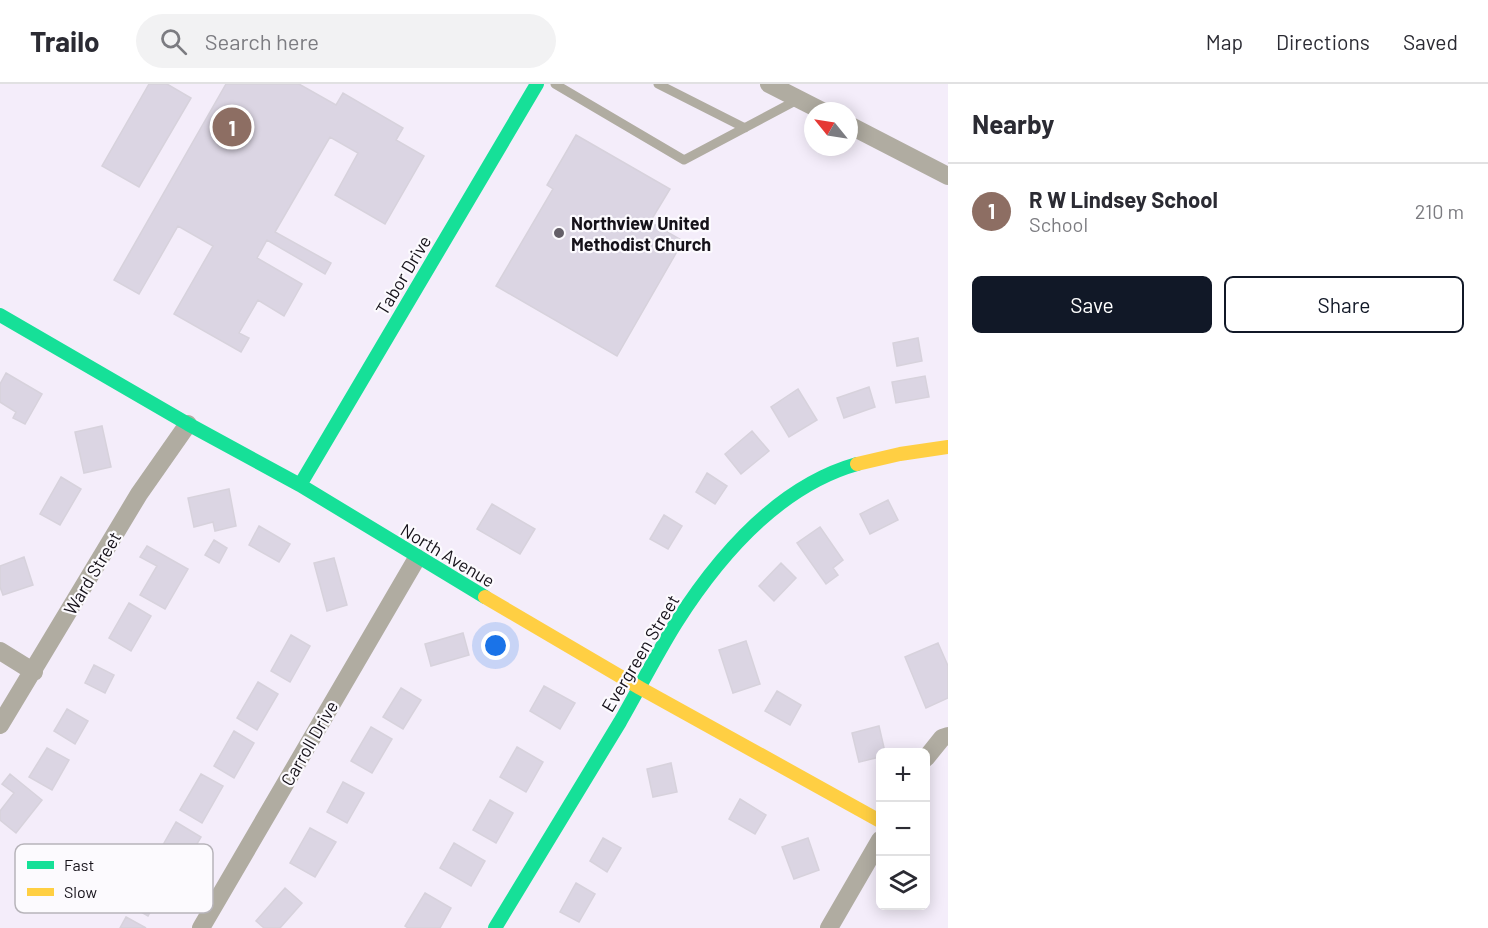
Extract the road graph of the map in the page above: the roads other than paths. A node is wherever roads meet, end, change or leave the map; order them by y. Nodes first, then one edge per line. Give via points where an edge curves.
1 (537, 84) edge
2 (555, 84) edge
3 (658, 84) edge
4 (769, 84) edge
5 (799, 99) junction
6 (805, 102) edge
7 (745, 128) junction
8 (858, 130) edge
9 (948, 176) edge
10 (0, 315) edge
11 (188, 424) junction
12 (948, 447) edge
13 (300, 485) junction
14 (417, 558) junction
15 (0, 651) edge
16 (34, 672) junction
17 (640, 688) junction
18 (0, 725) edge
19 (948, 736) edge
20 (930, 753) edge
21 (876, 819) edge
22 (876, 847) edge
23 (213, 907) edge
24 (210, 913) edge
25 (201, 928) edge
26 (495, 928) edge
27 (829, 928) edge

1 - 13 street, Tabor Drive
2 - 7 lane via 684,160
3 - 7 lane
4 - 5 street
5 - 6 street
5 - 7 lane
8 - 9 street
10 - 11 street, North Avenue
11 - 13 street, North Avenue
11 - 16 street, Ward Street via 139,494
12 - 17 street, Evergreen Street via 853,465 816,481 770,512 735,546 698,592 659,650
13 - 14 street, North Avenue
14 - 17 street, North Avenue
14 - 23 street, Carroll Drive
15 - 16 street
16 - 18 street, Ward Street
17 - 21 street, North Avenue
17 - 26 street, Evergreen Street
19 - 20 street
22 - 27 street
24 - 25 street, Carroll Drive

